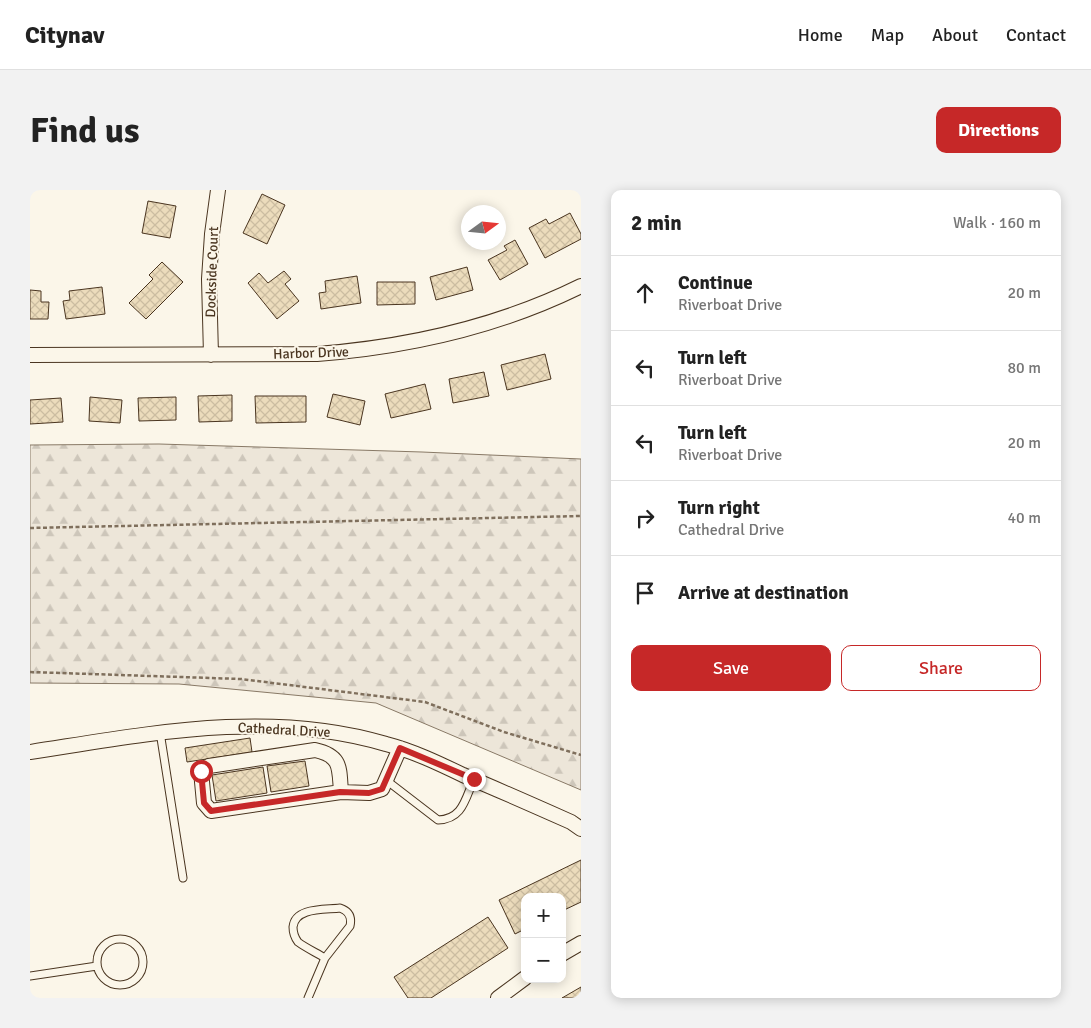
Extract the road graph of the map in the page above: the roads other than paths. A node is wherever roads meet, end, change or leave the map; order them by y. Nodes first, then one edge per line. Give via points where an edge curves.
1 (218, 190) edge
2 (581, 286) edge
3 (30, 355) edge
4 (211, 355) junction
5 (160, 732) junction
6 (400, 748) junction
7 (30, 752) edge
8 (474, 779) junction
9 (386, 780) junction
10 (340, 792) junction
11 (581, 829) edge
12 (183, 878) dead end
13 (581, 943) edge
14 (566, 952) edge
15 (325, 958) junction
16 (97, 966) junction
17 (30, 976) edge
18 (521, 981) edge
19 (308, 998) edge
20 (498, 998) edge

1 - 4 street, Dockside Court via 209,279
2 - 4 street, Harbor Drive via 510,316 409,343 316,354
3 - 4 street, Harbor Drive
5 - 6 street, Cathedral Drive via 218,727 312,728
5 - 7 street, Cathedral Drive
5 - 12 lane
6 - 8 street, Cathedral Drive
6 - 9 street
8 - 9 lane via 458,813 438,820
8 - 11 street, Cathedral Drive
9 - 10 street via 382,789 369,793
10 - 10 street via 211,811 204,803 201,771 209,766 316,750 333,756 339,765
13 - 14 street
15 - 15 lane via 298,941 293,926 302,913 340,908 349,914 350,926
15 - 19 lane
16 - 16 lane via 104,980 118,986 126,985 142,970 142,955 133,942 118,939 110,941 99,951
16 - 17 lane
18 - 20 street

